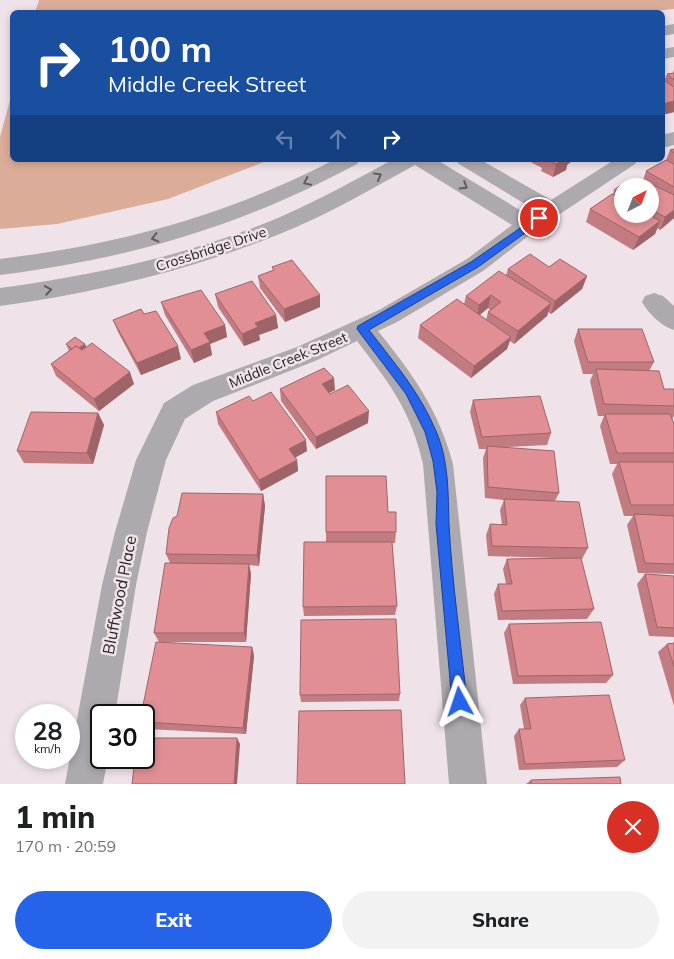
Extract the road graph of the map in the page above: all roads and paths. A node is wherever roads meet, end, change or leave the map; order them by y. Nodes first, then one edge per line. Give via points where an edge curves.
1 (346, 162) edge
2 (404, 162) edge
3 (425, 162) edge
4 (469, 162) edge
5 (625, 162) edge
6 (551, 210) junction
7 (528, 225) junction
8 (0, 267) edge
9 (0, 297) edge
10 (654, 302) dead end
11 (674, 320) edge
12 (362, 329) junction
13 (174, 411) joint
14 (84, 784) edge
15 (468, 784) edge

1 -> 8 street, Crossbridge Drive via 270,200 170,234 90,253
9 -> 2 street, Crossbridge Drive via 106,280 236,242 310,212
3 -> 7 street
4 - 6 street
5 - 6 street, Middle Creek Street
6 - 7 street, Middle Creek Street
7 - 12 street, Middle Creek Street via 475,265
10 - 11 street
12 - 13 street, Middle Creek Street via 204,393
12 - 15 street via 410,391 428,425 439,461
13 - 14 street, Bluffwood Place via 151,460 133,523

